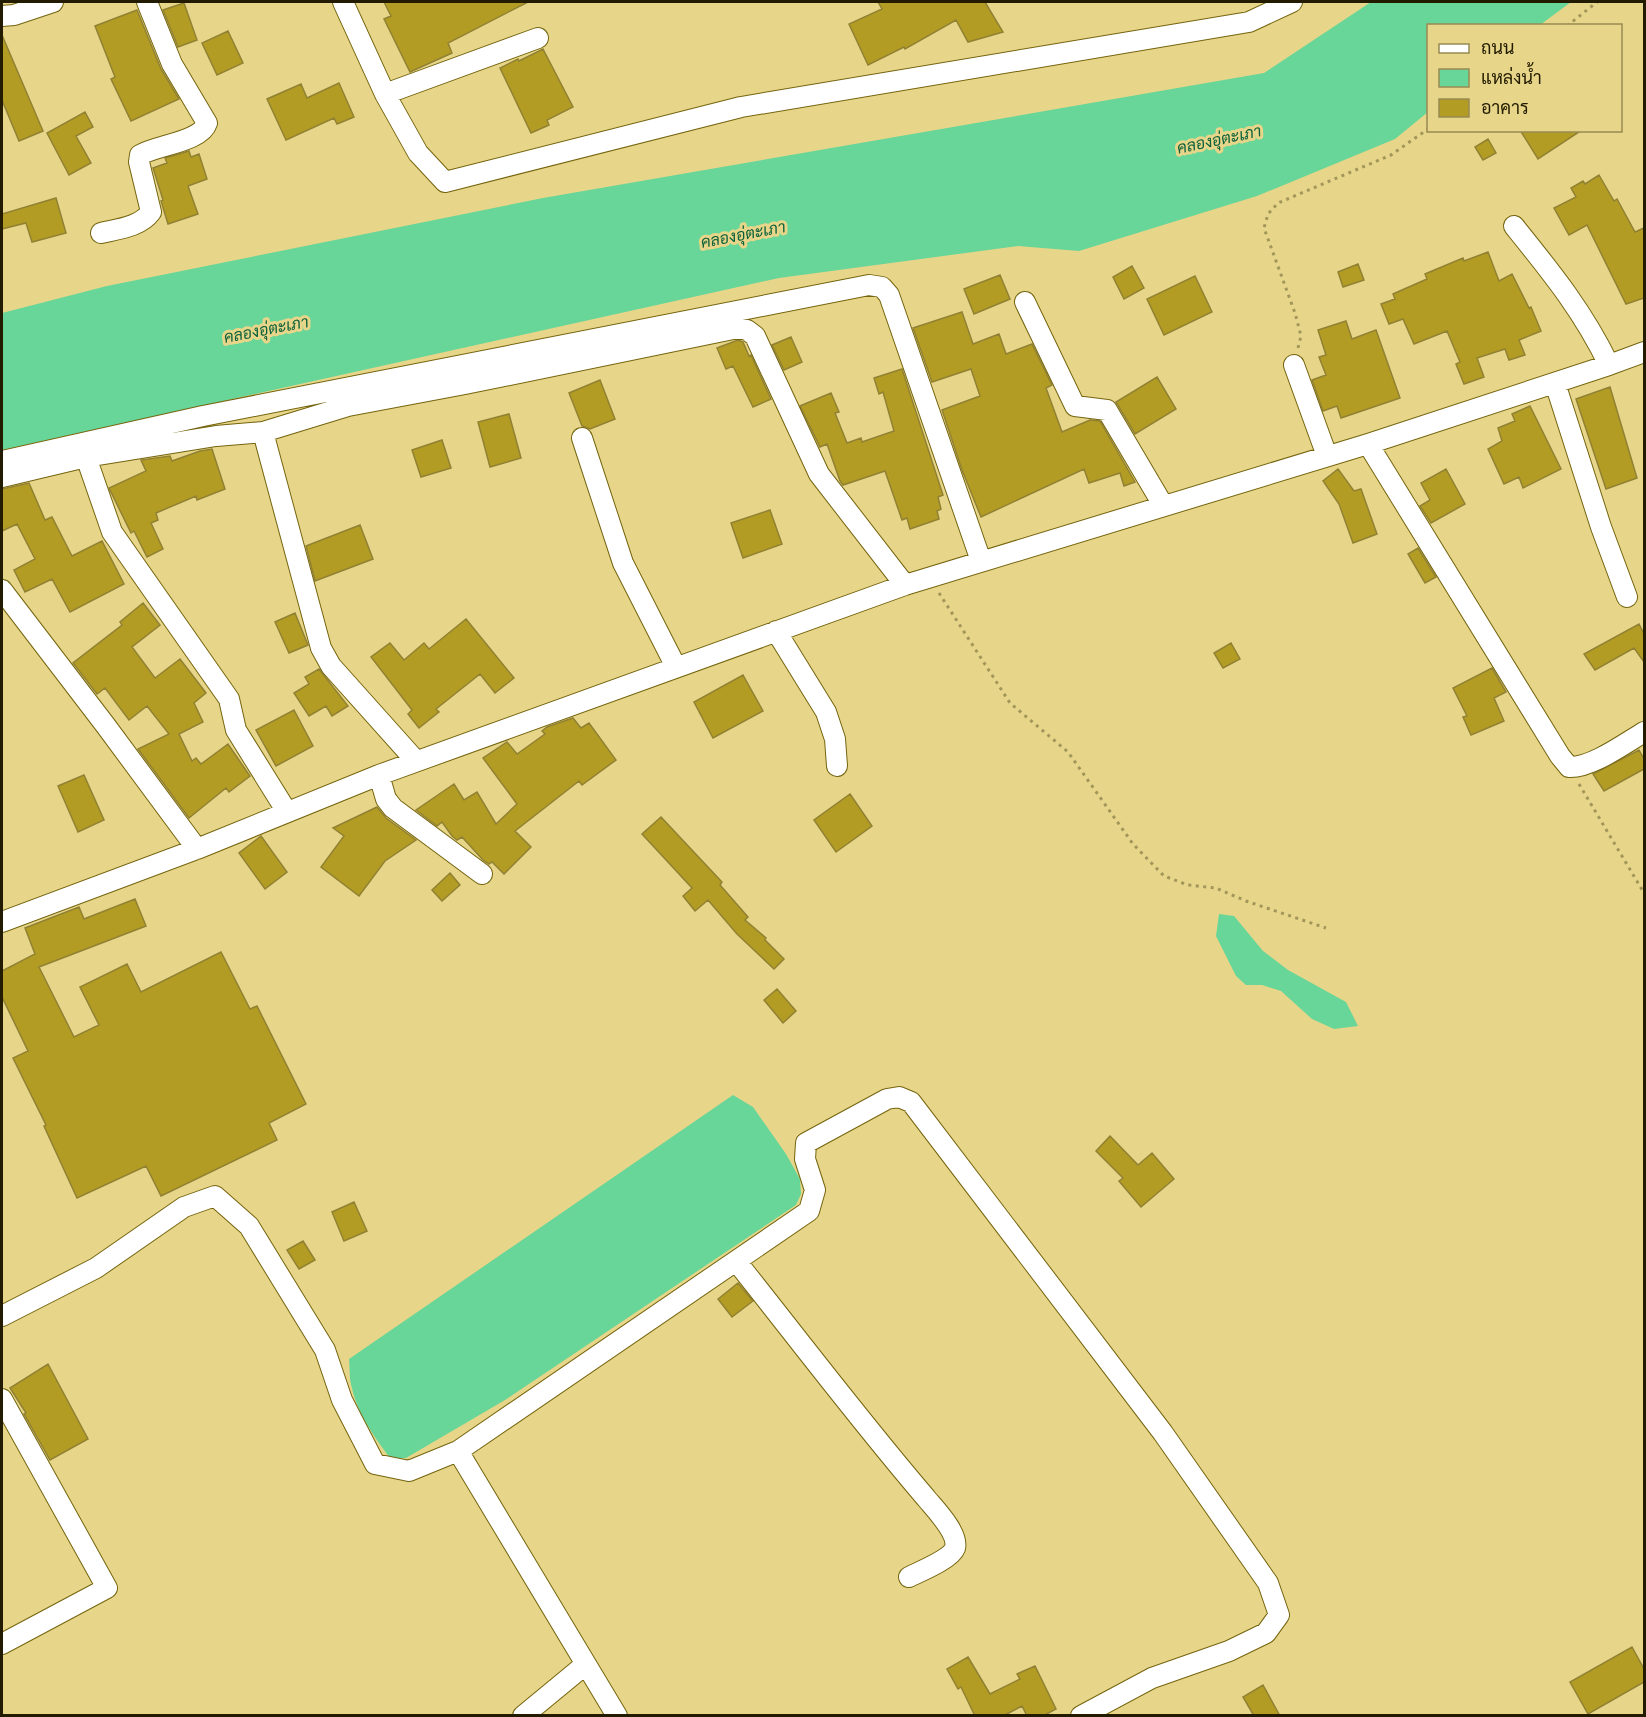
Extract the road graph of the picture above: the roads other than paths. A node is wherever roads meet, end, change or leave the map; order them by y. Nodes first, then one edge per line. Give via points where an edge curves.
1 (53, 2) edge
2 (147, 2) edge
3 (343, 2) edge
4 (1292, 2) edge
5 (2, 16) edge
6 (538, 38) dead end
7 (384, 94) junction
8 (1514, 225) dead end
9 (101, 233) dead end
10 (1024, 302) dead end
11 (1644, 352) edge
12 (1294, 365) road end
13 (1609, 365) junction
14 (1555, 383) junction
15 (263, 432) junction
16 (582, 438) dead end
17 (1368, 444) junction
18 (1327, 456) junction
19 (86, 457) junction
20 (2, 460) edge
21 (2, 477) edge
22 (1163, 505) junction
23 (981, 561) junction
24 (905, 585) junction
25 (2, 590) edge
26 (1627, 597) dead end
27 (776, 631) junction
28 (676, 667) junction
29 (1644, 732) edge
30 (416, 761) junction
31 (837, 766) dead end
32 (379, 775) junction
33 (287, 812) junction
34 (197, 849) junction
35 (483, 874) dead end
36 (2, 922) edge
37 (736, 1261) junction
38 (2, 1316) edge
39 (2, 1399) edge
40 (458, 1451) junction
41 (909, 1577) dead end
42 (2, 1644) edge
43 (586, 1664) junction
44 (523, 1716) edge
45 (617, 1716) edge
46 (1080, 1716) edge

1 - 5 street
2 - 9 street via 172,64 207,123 206,129 140,155 151,212 135,225
3 - 7 street
4 - 7 street via 1249,22 741,107 445,182 418,153
6 - 7 street
8 - 13 street via 1566,290
10 - 22 street via 1075,406 1107,410
11 - 13 street
12 - 18 street
13 - 14 street
14 - 17 street
14 - 26 street
15 - 19 street
15 - 24 street via 348,406 738,328 747,330 755,336 819,474
15 - 30 street via 321,648 331,666
16 - 28 street via 623,563
17 - 18 street
17 - 29 street via 1569,767 1589,763
18 - 22 street
19 - 21 street
19 - 33 street via 111,532 229,699 236,730
20 - 23 street via 203,416 869,285 882,287 889,295
22 - 23 street
23 - 24 street
24 - 27 street
25 - 34 street
27 - 28 street
27 - 31 street via 826,712 835,739
28 - 30 street
30 - 32 street
32 - 33 street
32 - 35 street via 393,808
33 - 34 street
34 - 36 street
37 - 40 street
37 - 41 street via 947,1523 955,1541 951,1554
37 - 46 street via 809,1211 815,1190 805,1159 806,1143 886,1098 899,1097 910,1102 1162,1433 1268,1583 1279,1615 1266,1633 1229,1651 1152,1678
38 - 40 street via 96,1268 184,1207 215,1196 249,1226 319,1341 342,1400 375,1464 409,1471
39 - 42 street via 108,1588
40 - 43 street
43 - 44 street
43 - 45 street

